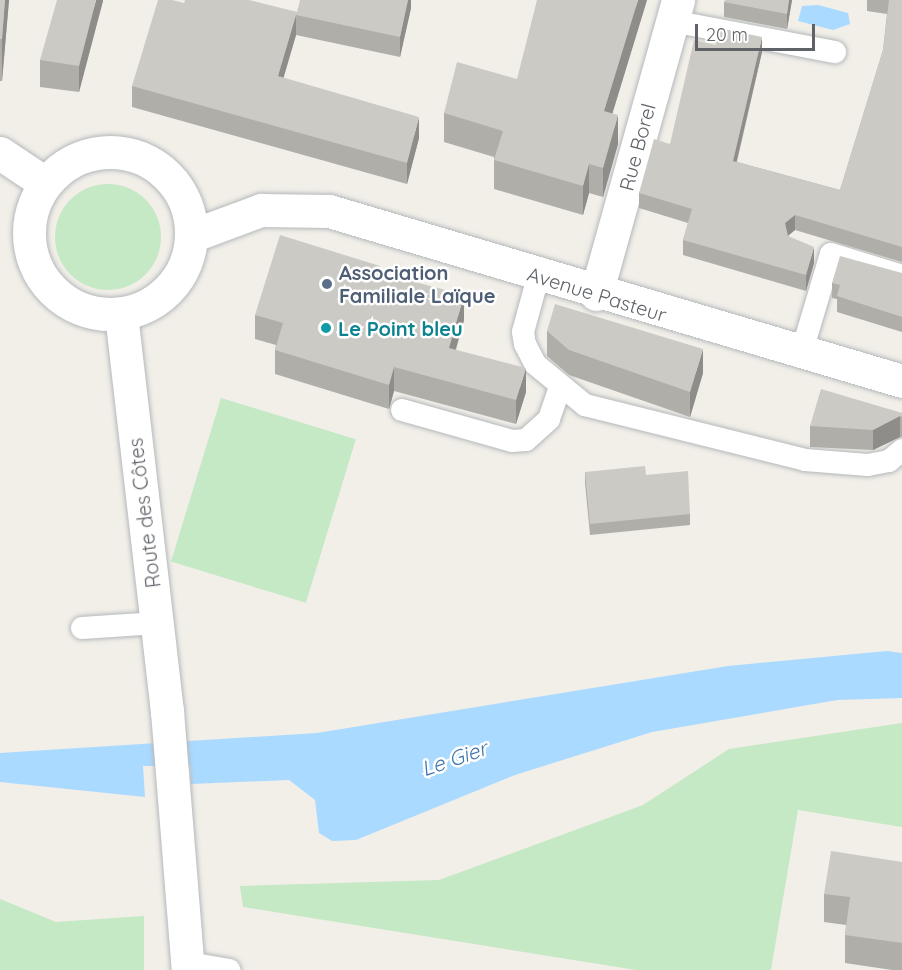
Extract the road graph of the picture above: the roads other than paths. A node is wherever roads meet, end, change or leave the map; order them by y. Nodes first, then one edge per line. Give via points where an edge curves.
1 (675, 10) edge
2 (835, 52) dead end
3 (0, 153) edge
4 (45, 183) junction
5 (191, 236) junction
6 (809, 246) edge
7 (831, 254) junction
8 (902, 276) edge
9 (538, 277) junction
10 (596, 294) junction
11 (121, 314) junction
12 (802, 351) junction
13 (902, 381) edge
14 (560, 387) junction
15 (402, 410) dead end
16 (902, 450) edge
17 (157, 623) junction
18 (82, 628) dead end
19 (188, 967) edge
20 (230, 970) edge

1 - 2 lane
1 - 10 main road, Rue Borel
3 - 4 main road
4 - 5 main road via 67,163 90,154 140,157 178,188
4 - 11 main road via 28,228 31,254 42,278 60,297 83,310
5 - 9 main road, Avenue Pasteur via 261,210 329,211
5 - 11 main road via 174,282 156,300
6 - 7 lane
7 - 8 lane
7 - 12 lane
9 - 10 main road, Avenue Pasteur
9 - 14 lane via 523,332 525,345 535,364
10 - 12 main road, Avenue Pasteur
11 - 17 main road, Route des Côtes
12 - 13 main road, Avenue Pasteur
14 - 15 lane via 549,419 526,440 512,441
14 - 16 lane via 611,416 805,460 868,465 889,461
17 - 18 lane
17 - 19 main road, Route des Côtes via 168,711
19 - 20 lane

